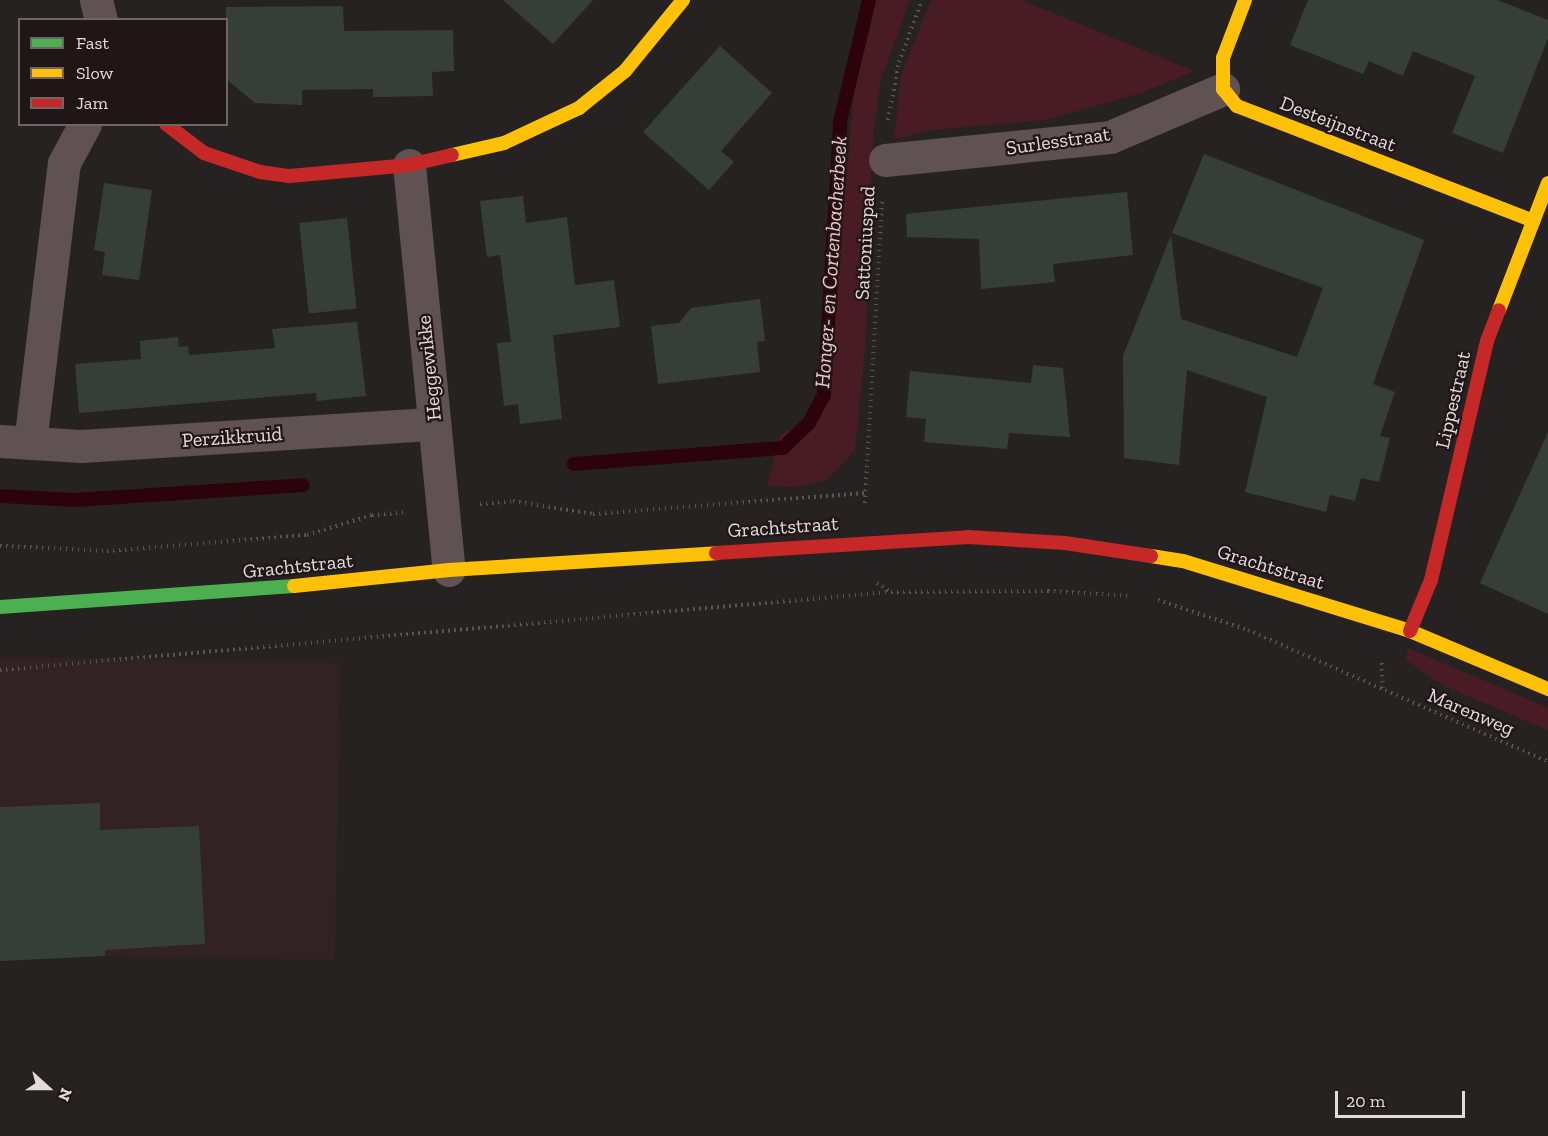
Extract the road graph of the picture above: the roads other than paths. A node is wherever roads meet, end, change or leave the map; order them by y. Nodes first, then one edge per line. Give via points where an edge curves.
1 (96, 0) edge
2 (683, 0) edge
3 (1245, 0) edge
4 (100, 18) edge
5 (1223, 89) junction
6 (84, 126) edge
7 (169, 126) edge
8 (885, 160) road end
9 (409, 165) junction
10 (1548, 183) edge
11 (1533, 221) junction
12 (434, 424) junction
13 (15, 442) edge
14 (449, 570) junction
15 (0, 608) edge
16 (1410, 631) junction
17 (1548, 689) edge

1 - 4 street
2 - 9 street via 624,71 579,108 504,143
3 - 5 street via 1223,58
5 - 8 street, Surlesstraat via 1110,136
5 - 11 street, Desteijnstraat via 1237,106
6 - 13 street, Perzikkruid via 64,163
7 - 9 street via 204,153 260,172 290,176
9 - 12 street, Heggewikke
10 - 11 street, Lippestraat
11 - 16 street, Lippestraat via 1487,341 1431,580
12 - 13 street, Perzikkruid via 81,446
12 - 14 street, Heggewikke
14 - 15 street, Grachtstraat via 191,597
14 - 16 street, Grachtstraat via 865,540 979,537 1065,543 1183,561
16 - 17 street, Grachtstraat

